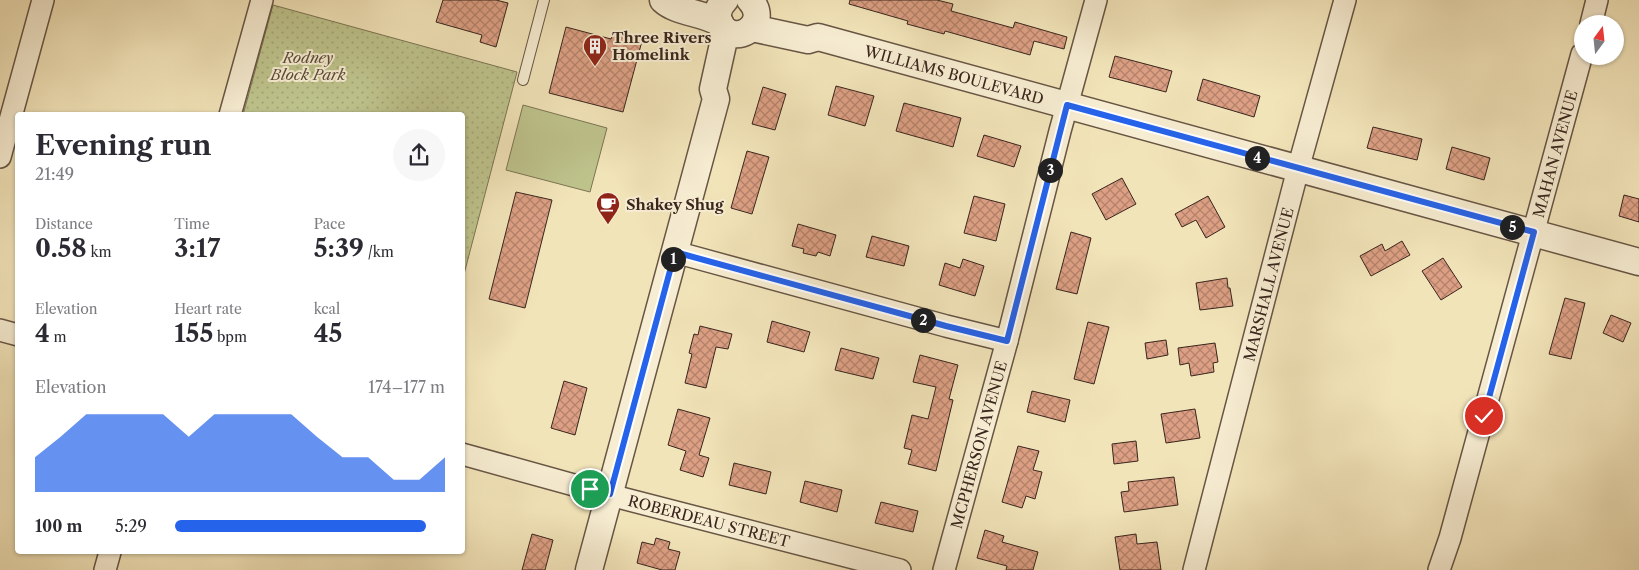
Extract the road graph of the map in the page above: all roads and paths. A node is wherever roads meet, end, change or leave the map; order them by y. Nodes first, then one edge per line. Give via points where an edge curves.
1 (43, 0) edge
2 (262, 0) edge
3 (544, 0) edge
4 (663, 0) edge
5 (709, 0) edge
6 (1096, 0) edge
7 (1345, 0) edge
8 (1597, 0) edge
9 (740, 13) edge
10 (1593, 15) edge
11 (1579, 65) edge
12 (523, 80) dead end
13 (1067, 105) junction
14 (231, 112) edge
15 (0, 157) edge
16 (1298, 169) junction
17 (1534, 232) junction
18 (675, 252) junction
19 (1639, 262) edge
20 (0, 330) edge
21 (15, 334) edge
22 (1007, 341) junction
23 (465, 455) edge
24 (610, 494) junction
25 (109, 554) edge
26 (105, 570) edge
27 (589, 570) edge
28 (900, 570) edge
29 (944, 570) edge
30 (1194, 570) edge
31 (1439, 570) edge

1 - 15 street
2 - 14 street
3 - 12 lane
4 - 9 street, WILLIAMS BOULEVARD via 669,5 710,17
5 - 9 street, WILLIAMS BOULEVARD
6 - 13 street, MCPHERSON AVENUE
7 - 16 street, MARSHALL AVENUE
8 - 10 street
9 - 13 street, WILLIAMS BOULEVARD via 811,28 818,37
9 - 18 street via 733,62 724,93 716,99
11 - 17 street, MAHAN AVENUE
13 - 16 street, WILLIAMS BOULEVARD
13 - 22 street, MCPHERSON AVENUE
16 - 17 street, WILLIAMS BOULEVARD
16 - 30 street, MARSHALL AVENUE
17 - 19 street, WILLIAMS BOULEVARD
17 - 31 street, MAHAN AVENUE
18 - 22 street
18 - 24 street
20 - 21 street
22 - 29 street, MCPHERSON AVENUE
23 - 24 street, ROBERDEAU STREET
24 - 27 street
24 - 28 street, ROBERDEAU STREET
25 - 26 street

